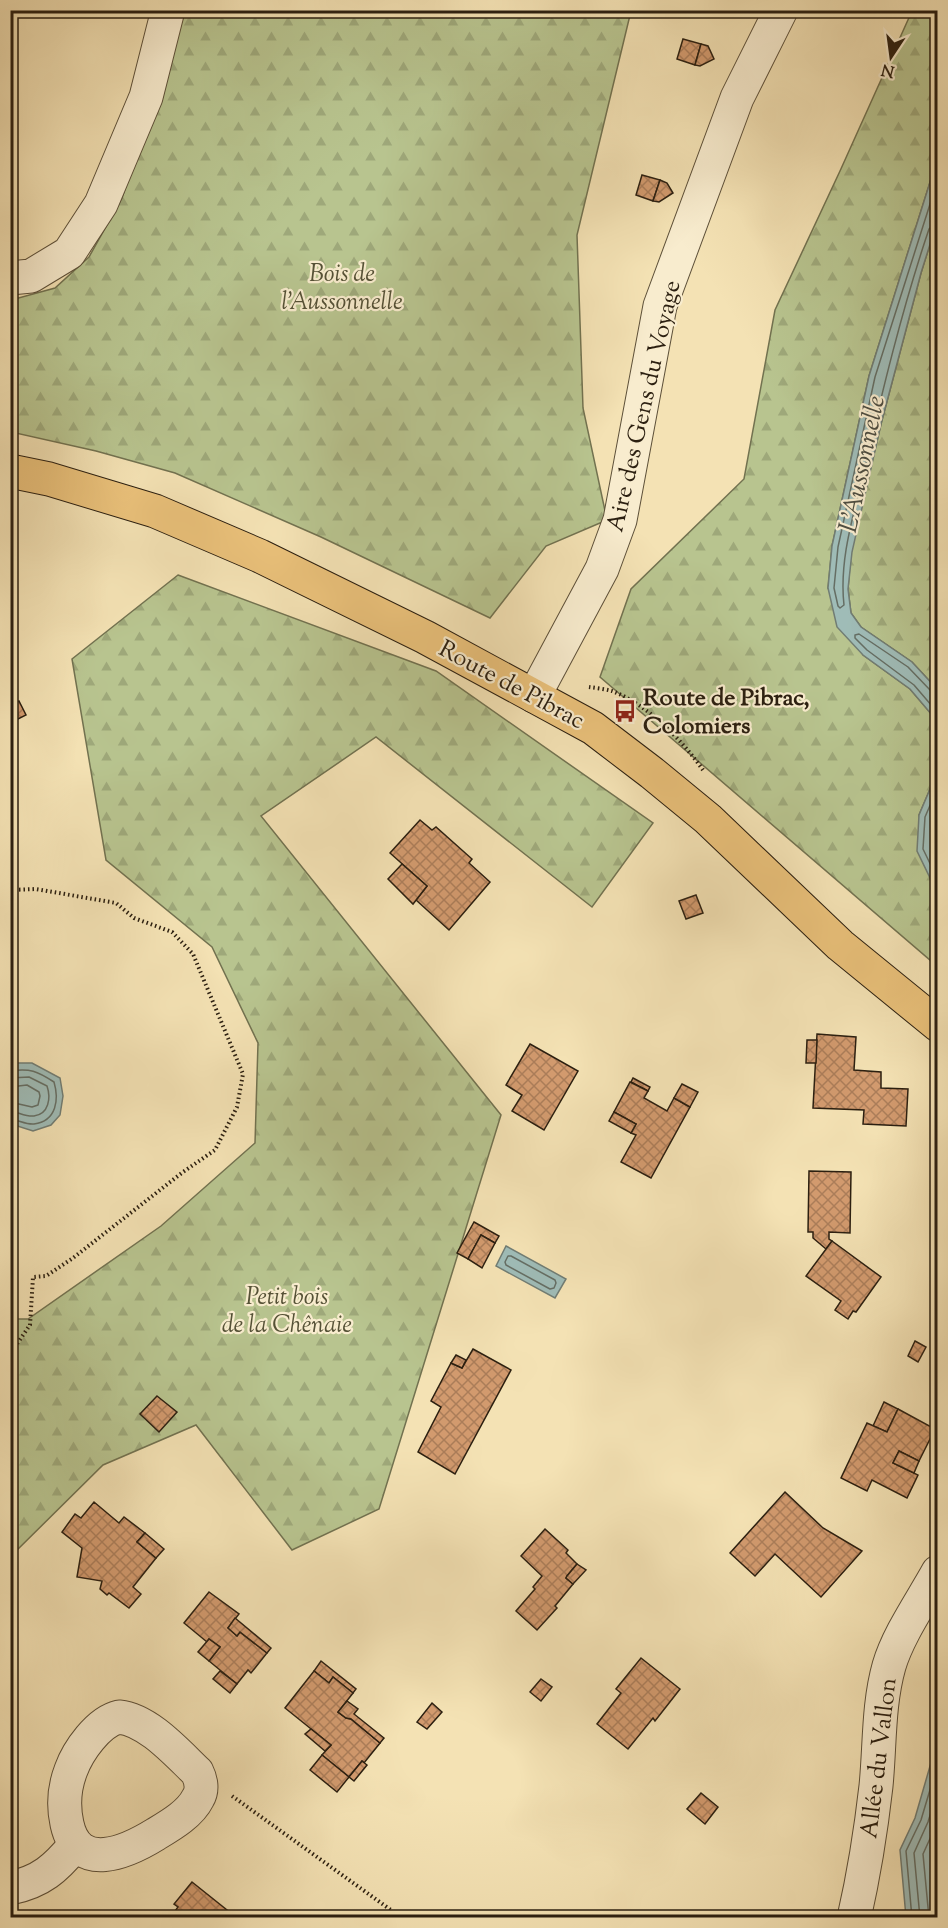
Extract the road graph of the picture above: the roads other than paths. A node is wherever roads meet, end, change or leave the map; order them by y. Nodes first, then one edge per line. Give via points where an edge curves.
1 (168, 10) edge
2 (781, 10) edge
3 (10, 278) edge
4 (10, 471) edge
5 (534, 696) junction
6 (938, 1025) edge
7 (938, 1572) edge
8 (75, 1845) junction
9 (10, 1888) edge
10 (854, 1917) edge

1 - 3 street via 146,97 101,204 69,253 31,276
2 - 5 street, Aire des Gens du Voyage via 737,98 660,306 620,520 602,569
4 - 5 main road, Route de Pibrac via 155,511 260,556
5 - 6 main road, Route de Pibrac via 593,728 652,773 708,819 840,945
7 - 10 street, Allée du Vallon via 889,1666 868,1846
8 - 8 street via 100,1855 112,1855 140,1843 189,1810 198,1798 201,1783 197,1772 150,1730 129,1718 111,1719 97,1730 68,1779 64,1800
8 - 9 street via 48,1872 29,1884

